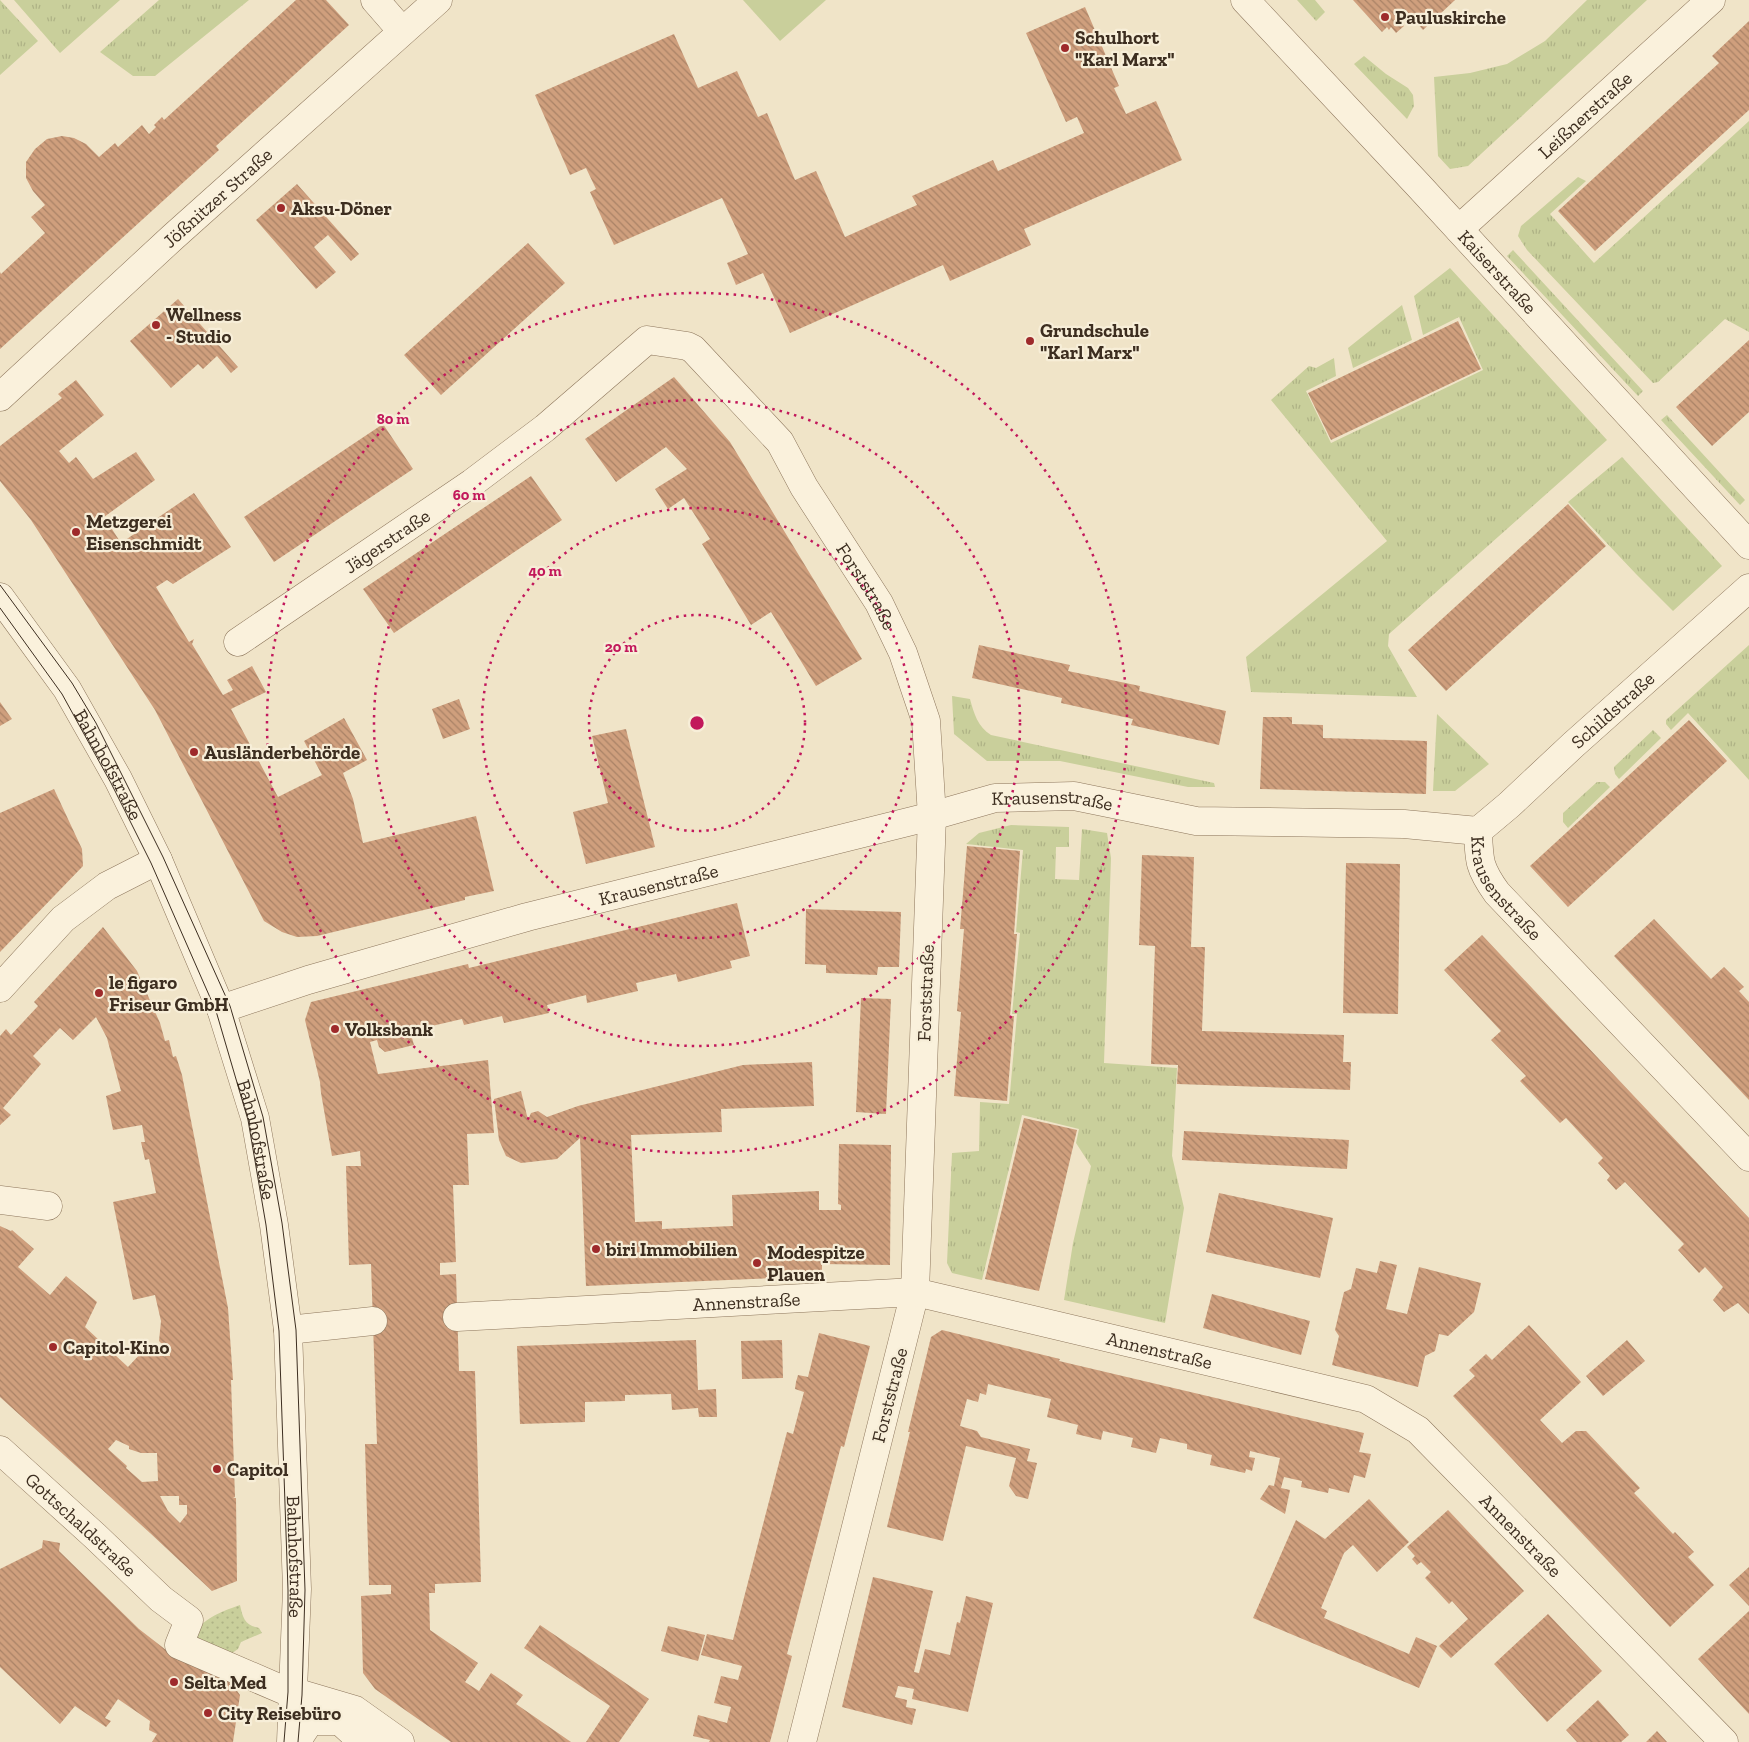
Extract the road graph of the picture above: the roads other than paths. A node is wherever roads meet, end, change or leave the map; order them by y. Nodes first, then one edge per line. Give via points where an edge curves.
1 (375, 0) edge
2 (438, 0) edge
3 (1245, 0) edge
4 (1710, 0) edge
5 (402, 31) junction
6 (1458, 229) junction
7 (647, 340) joint
8 (0, 397) edge
9 (1749, 545) edge
10 (1749, 588) edge
11 (0, 597) edge
12 (238, 642) dead end
13 (932, 816) junction
14 (1478, 831) junction
15 (158, 860) junction
16 (0, 988) edge
17 (221, 1009) junction
18 (1749, 1157) edge
19 (0, 1200) edge
20 (48, 1206) dead end
21 (915, 1292) junction
22 (457, 1317) dead end
23 (373, 1320) dead end
24 (288, 1330) junction
25 (0, 1450) edge
26 (294, 1692) junction
27 (291, 1742) edge
28 (296, 1742) edge
29 (363, 1742) edge
30 (400, 1742) edge
31 (802, 1742) edge
32 (1724, 1742) edge

1 - 5 street
2 - 5 street, Jößnitzer Straße
3 - 6 street, Kaiserstraße
4 - 6 street, Leißnerstraße
5 - 8 street, Jößnitzer Straße
6 - 9 street, Kaiserstraße
7 - 12 street, Jägerstraße via 545,428 472,483
7 - 13 street, Forststraße via 694,350 780,442 804,487 879,603 903,653 926,721
10 - 14 street, Schildstraße
11 - 15 street, Bahnhofstraße via 67,689 118,779
13 - 14 street, Krausenstraße via 995,798 1074,796 1196,821 1404,824
13 - 17 street, Krausenstraße via 527,917 308,980
13 - 21 street, Forststraße
14 - 18 street, Krausenstraße via 1479,860 1497,893
15 - 16 street via 107,886 64,919
15 - 17 street, Bahnhofstraße
17 - 24 street, Bahnhofstraße via 255,1118
19 - 20 street
21 - 22 street, Annenstraße
21 - 31 street, Forststraße
21 - 32 street, Annenstraße via 1366,1399 1418,1430
23 - 24 street
24 - 26 street, Bahnhofstraße via 297,1589
25 - 26 street, Gottschaldstraße via 161,1599 189,1620 179,1645
26 - 27 street, Bahnhofstraße
26 - 30 street via 355,1710
28 - 29 street via 310,1721 340,1721

